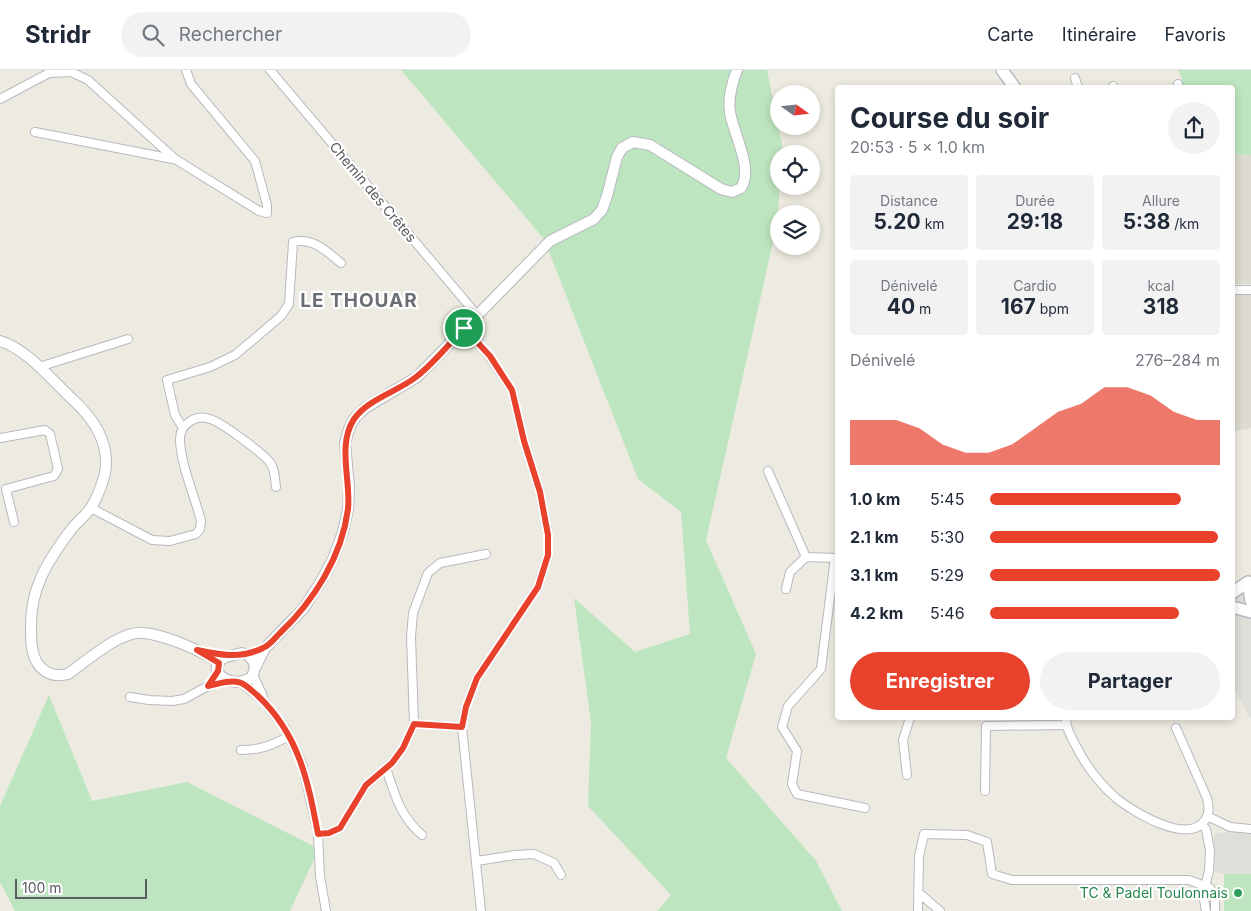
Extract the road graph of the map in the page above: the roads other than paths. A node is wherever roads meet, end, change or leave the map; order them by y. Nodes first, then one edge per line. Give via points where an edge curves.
1 (186, 70) edge
2 (270, 70) edge
3 (737, 70) edge
4 (1002, 70) edge
5 (71, 71) edge
6 (1074, 78) dead end
7 (1013, 85) edge
8 (1077, 85) edge
9 (0, 99) edge
10 (35, 132) dead end
11 (175, 159) junction
12 (342, 263) dead end
13 (1235, 290) edge
14 (1251, 290) edge
15 (477, 314) junction
16 (464, 328) junction
17 (128, 339) dead end
18 (0, 341) edge
19 (40, 368) junction
20 (183, 428) junction
21 (0, 438) edge
22 (768, 471) dead end
23 (276, 487) dead end
24 (91, 508) junction
25 (14, 522) dead end
26 (486, 554) dead end
27 (806, 556) junction
28 (835, 558) edge
29 (835, 565) edge
30 (1250, 581) edge
31 (786, 589) dead end
32 (1235, 591) edge
33 (1251, 601) edge
34 (1235, 608) edge
35 (1251, 612) edge
36 (265, 648) junction
37 (197, 650) junction
38 (246, 654) junction
39 (229, 656) junction
40 (219, 667) junction
41 (254, 671) junction
42 (228, 681) junction
43 (240, 682) junction
44 (208, 686) junction
45 (130, 697) dead end
46 (263, 700) junction
47 (909, 720) edge
48 (1066, 722) edge
49 (414, 724) junction
50 (462, 727) junction
51 (1176, 728) dead end
52 (289, 736) junction
53 (241, 750) dead end
54 (386, 768) junction
55 (906, 775) dead end
56 (985, 791) dead end
57 (865, 808) dead end
58 (1207, 816) junction
59 (1202, 825) junction
60 (1251, 829) edge
61 (318, 834) junction
62 (422, 835) dead end
63 (477, 861) junction
64 (561, 875) dead end
65 (1205, 885) junction
66 (918, 892) junction
67 (326, 911) edge
68 (480, 911) edge
69 (918, 911) edge
70 (940, 911) edge
71 (1206, 911) edge
72 (1215, 911) edge

1 - 11 street via 191,84 255,161 268,213 259,211
2 - 15 street, Chemin des Crêtes
3 - 15 street via 730,110 746,171 741,188 732,192 721,189 650,145 633,142 622,148 616,157 607,196 602,210 594,219 550,241
4 - 7 main road
5 - 9 street via 49,73
5 - 11 street via 88,80
6 - 8 street
10 - 11 street
12 - 20 street via 310,241 292,242 289,304 281,316 235,355 210,367 167,380 175,415
13 - 14 street
15 - 16 street
16 - 36 street via 417,377 365,408 354,419 345,443 348,509 333,559 303,608
16 - 50 street via 490,356 512,390 540,492 548,535 548,555 538,587 477,678
17 - 19 street
18 - 19 street via 14,347
19 - 24 street via 89,416 104,444 104,478
20 - 23 street via 198,417 211,419 256,449 272,465
20 - 24 street via 180,438 185,469 201,521 196,534 170,541 152,540
21 - 25 street via 45,430 50,434 58,469 54,476 6,489
22 - 27 street
24 - 37 street via 71,530 43,572 34,594 30,614 31,643 36,662 44,672 60,676 68,674 117,640 143,632
26 - 49 street via 440,564 428,573 413,612
27 - 28 street
27 - 31 street via 790,572
29 - 57 street via 821,668 788,706 782,727 797,751 792,784 797,794
30 - 32 main road
30 - 33 main road
34 - 35 main road
36 - 38 street
36 - 41 street
37 - 39 street
37 - 40 street
38 - 39 street
38 - 41 street via 252,658
39 - 40 street via 222,659
40 - 42 street via 223,679
40 - 44 street
41 - 43 street
41 - 46 street
42 - 43 street
42 - 44 street
43 - 46 street
44 - 45 street via 172,701
46 - 52 street
47 - 55 street via 903,740
48 - 56 street via 986,726
48 - 59 street via 1080,755 1096,779 1116,798 1158,823 1179,829
49 - 50 street
49 - 54 street via 403,748
50 - 63 street
51 - 58 street via 1207,798
52 - 53 street via 256,750
52 - 61 street via 302,763
54 - 61 street via 366,785 340,828
54 - 62 street via 397,804 412,827
58 - 59 street
58 - 60 street via 1230,827
59 - 65 street via 1206,829 1210,851
61 - 67 street
63 - 64 street via 534,854 554,863
63 - 68 street
65 - 66 street via 1189,880 1012,880 992,874 987,842 967,835 924,834 919,856
65 - 71 street
65 - 72 street via 1215,897
66 - 69 street
66 - 70 street

